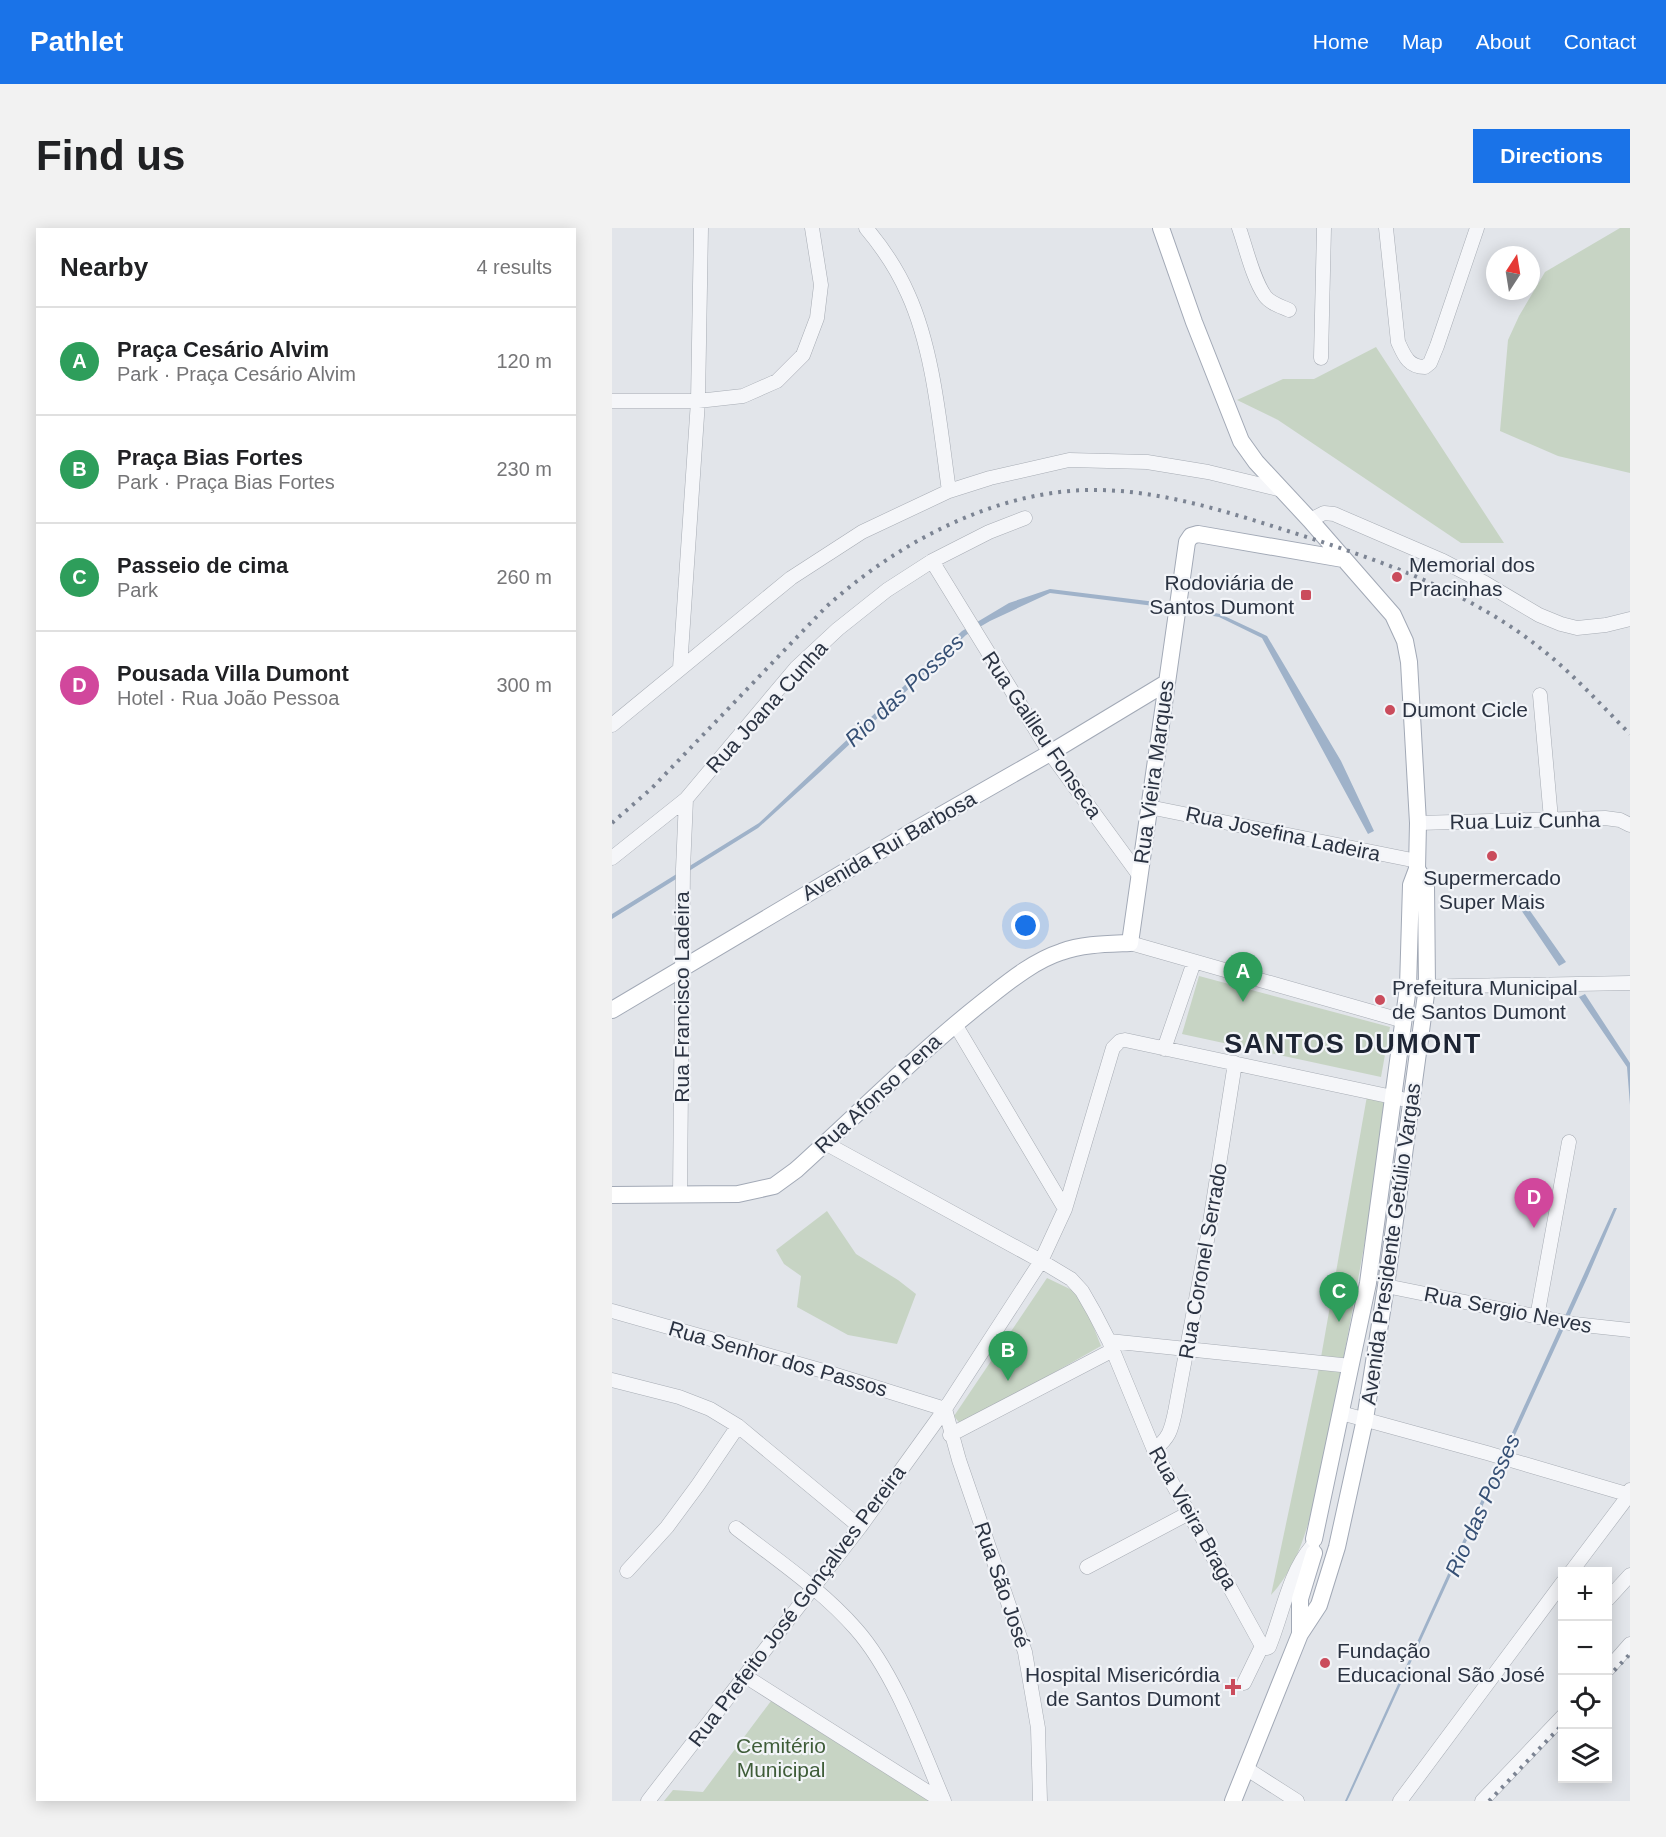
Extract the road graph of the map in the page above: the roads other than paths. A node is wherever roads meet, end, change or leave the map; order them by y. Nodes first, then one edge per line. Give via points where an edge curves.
1 (701, 228) edge
2 (812, 228) edge
3 (866, 228) edge
4 (1161, 228) edge
5 (1239, 228) edge
6 (1324, 228) edge
7 (1386, 228) edge
8 (1477, 228) edge
9 (1289, 310) dead end
10 (1321, 358) dead end
11 (612, 401) edge
12 (698, 401) junction
13 (1282, 490) junction
14 (949, 491) junction
15 (1025, 518) dead end
16 (1310, 520) junction
17 (1343, 559) junction
18 (932, 561) junction
19 (1630, 619) edge
20 (680, 668) junction
21 (1166, 682) junction
22 (1540, 695) dead end
23 (612, 725) edge
24 (1050, 753) junction
25 (686, 799) junction
26 (1149, 807) junction
27 (1551, 819) junction
28 (1418, 823) junction
29 (1630, 825) edge
30 (612, 858) edge
31 (1417, 865) junction
32 (1139, 875) junction
33 (1130, 943) junction
34 (1194, 962) junction
35 (683, 968) junction
36 (1630, 983) edge
37 (1408, 987) junction
38 (1427, 987) junction
39 (612, 1010) edge
40 (1404, 1021) junction
41 (955, 1024) junction
42 (1164, 1049) junction
43 (1235, 1063) junction
44 (1393, 1097) junction
45 (1412, 1101) junction
46 (1569, 1142) dead end
47 (825, 1143) junction
48 (680, 1195) junction
49 (612, 1196) edge
50 (1065, 1209) junction
51 (1378, 1211) junction
52 (1041, 1261) junction
53 (1386, 1286) junction
54 (612, 1311) edge
55 (1536, 1317) junction
56 (1630, 1330) edge
57 (1111, 1346) junction
58 (1188, 1349) junction
59 (1351, 1366) junction
60 (612, 1380) edge
61 (945, 1409) junction
62 (1341, 1413) junction
63 (1365, 1419) junction
64 (738, 1426) junction
65 (950, 1435) junction
66 (1154, 1450) junction
67 (1630, 1490) edge
68 (1630, 1495) edge
69 (1189, 1513) junction
70 (860, 1527) junction
71 (736, 1528) dead end
72 (1313, 1546) junction
73 (1336, 1550) junction
74 (1087, 1567) dead end
75 (1575, 1567) edge
76 (627, 1571) dead end
77 (1630, 1575) edge
78 (812, 1587) junction
79 (1558, 1590) edge
80 (1612, 1595) edge
81 (1300, 1634) junction
82 (1630, 1644) edge
83 (1262, 1646) junction
84 (1612, 1664) edge
85 (745, 1676) junction
86 (1244, 1683) dead end
87 (1558, 1721) edge
88 (1247, 1769) junction
89 (648, 1801) edge
90 (943, 1801) edge
91 (1040, 1801) edge
92 (1233, 1801) edge
93 (1297, 1801) edge
94 (1400, 1801) edge
95 (1482, 1801) edge

1 - 12 street
2 - 12 street via 821,285 817,318 803,355 769,385 743,396
3 - 14 street via 908,293 920,327
4 - 13 main road, Avenida Presidente Getúlio Vargas via 1241,441
5 - 9 street via 1265,296
6 - 10 street
7 - 8 street via 1398,342 1406,359 1425,368 1437,346
11 - 12 street
12 - 20 street
13 - 14 street via 1147,462 1069,460
13 - 16 main road, Avenida Presidente Getúlio Vargas
14 - 20 street via 862,532 809,566
15 - 18 street, Rua Joana Cunha
16 - 17 main road, Avenida Presidente Getúlio Vargas
16 - 19 street via 1324,513 1334,514 1443,561 1561,624 1577,628
17 - 21 main road, Rua Vieira Marques via 1198,534 1191,536
17 - 28 main road, Avenida Presidente Getúlio Vargas via 1393,615 1406,641
18 - 24 street, Rua Galileu Fonseca
18 - 25 street, Rua Joana Cunha via 879,596 796,668
20 - 23 street
21 - 24 main road, Avenida Rui Barbosa
21 - 26 main road, Rua Vieira Marques
22 - 27 street
24 - 32 street, Rua Galileu Fonseca
24 - 35 main road, Avenida Rui Barbosa
25 - 30 street, Rua Joana Cunha
25 - 35 street, Rua Francisco Ladeira
26 - 31 street, Rua Josefina Ladeira
26 - 32 main road, Rua Vieira Marques
27 - 28 street, Rua Luiz Cunha
27 - 29 street, Rua Luiz Cunha via 1605,818
28 - 31 main road, Avenida Presidente Getúlio Vargas
31 - 37 main road, Avenida Presidente Getúlio Vargas via 1411,885
31 - 38 main road, Avenida Presidente Getúlio Vargas via 1426,884
32 - 33 main road, Rua Vieira Marques
33 - 34 street
33 - 41 main road, Rua Afonso Pena via 1061,951 1005,984
34 - 40 street
34 - 42 street
35 - 39 main road, Avenida Rui Barbosa
35 - 48 street, Rua Francisco Ladeira
36 - 38 street
37 - 38 street
37 - 40 main road, Avenida Presidente Getúlio Vargas
38 - 45 main road, Avenida Presidente Getúlio Vargas
40 - 44 main road, Avenida Presidente Getúlio Vargas
40 - 45 main road via 1412,1029
41 - 47 main road, Rua Afonso Pena
41 - 50 street
42 - 43 street
42 - 50 street, Rua Prefeito José Gonçalves Pereira via 1125,1040 1113,1048
43 - 44 street
43 - 58 street, Rua Coronel Serrado
44 - 45 street
44 - 51 main road, Avenida Presidente Getúlio Vargas
45 - 53 main road, Avenida Presidente Getúlio Vargas
46 - 55 street
47 - 48 main road, Rua Afonso Pena via 774,1186 738,1194
47 - 52 street, Rua Vieira Braga
48 - 49 main road, Rua Afonso Pena
50 - 52 street, Rua Prefeito José Gonçalves Pereira
51 - 53 main road via 1378,1268
51 - 59 main road, Avenida Presidente Getúlio Vargas
52 - 57 street, Rua Vieira Braga via 1071,1279 1082,1291
52 - 61 street, Rua Prefeito José Gonçalves Pereira
53 - 55 street, Rua Sergio Neves
53 - 63 main road, Avenida Presidente Getúlio Vargas
54 - 61 street, Rua Senhor dos Passos
55 - 56 street, Rua Sergio Neves
57 - 58 street
57 - 65 street
57 - 66 street, Rua Vieira Braga
58 - 59 street
58 - 66 street, Rua Coronel Serrado via 1171,1432
59 - 62 main road, Avenida Presidente Getúlio Vargas
60 - 64 street via 679,1397
61 - 65 street, Rua São José
61 - 70 street, Rua Prefeito José Gonçalves Pereira
62 - 63 street
62 - 72 main road, Avenida Presidente Getúlio Vargas
63 - 68 street
63 - 73 main road, Avenida Presidente Getúlio Vargas
64 - 70 street
64 - 76 street via 667,1527
65 - 91 street, Rua São José via 1025,1652 1038,1728
66 - 69 street, Rua Vieira Braga
67 - 68 street
68 - 75 street
69 - 74 street
69 - 83 street, Rua Vieira Braga
70 - 78 street, Rua Prefeito José Gonçalves Pereira
71 - 78 street
72 - 73 main road via 1321,1534 1329,1534 1335,1539
72 - 81 main road, Avenida Presidente Getúlio Vargas via 1300,1599
72 - 83 street via 1300,1560 1269,1647
73 - 81 main road, Avenida Presidente Getúlio Vargas via 1319,1605
77 - 80 street
78 - 85 street, Rua Prefeito José Gonçalves Pereira
78 - 90 street via 856,1629 880,1661 914,1729
79 - 94 street
81 - 88 main road, Avenida Presidente Getúlio Vargas
82 - 84 street
83 - 86 street
85 - 89 street, Rua Prefeito José Gonçalves Pereira
85 - 90 street
87 - 95 street
88 - 92 main road, Avenida Presidente Getúlio Vargas
88 - 93 street

